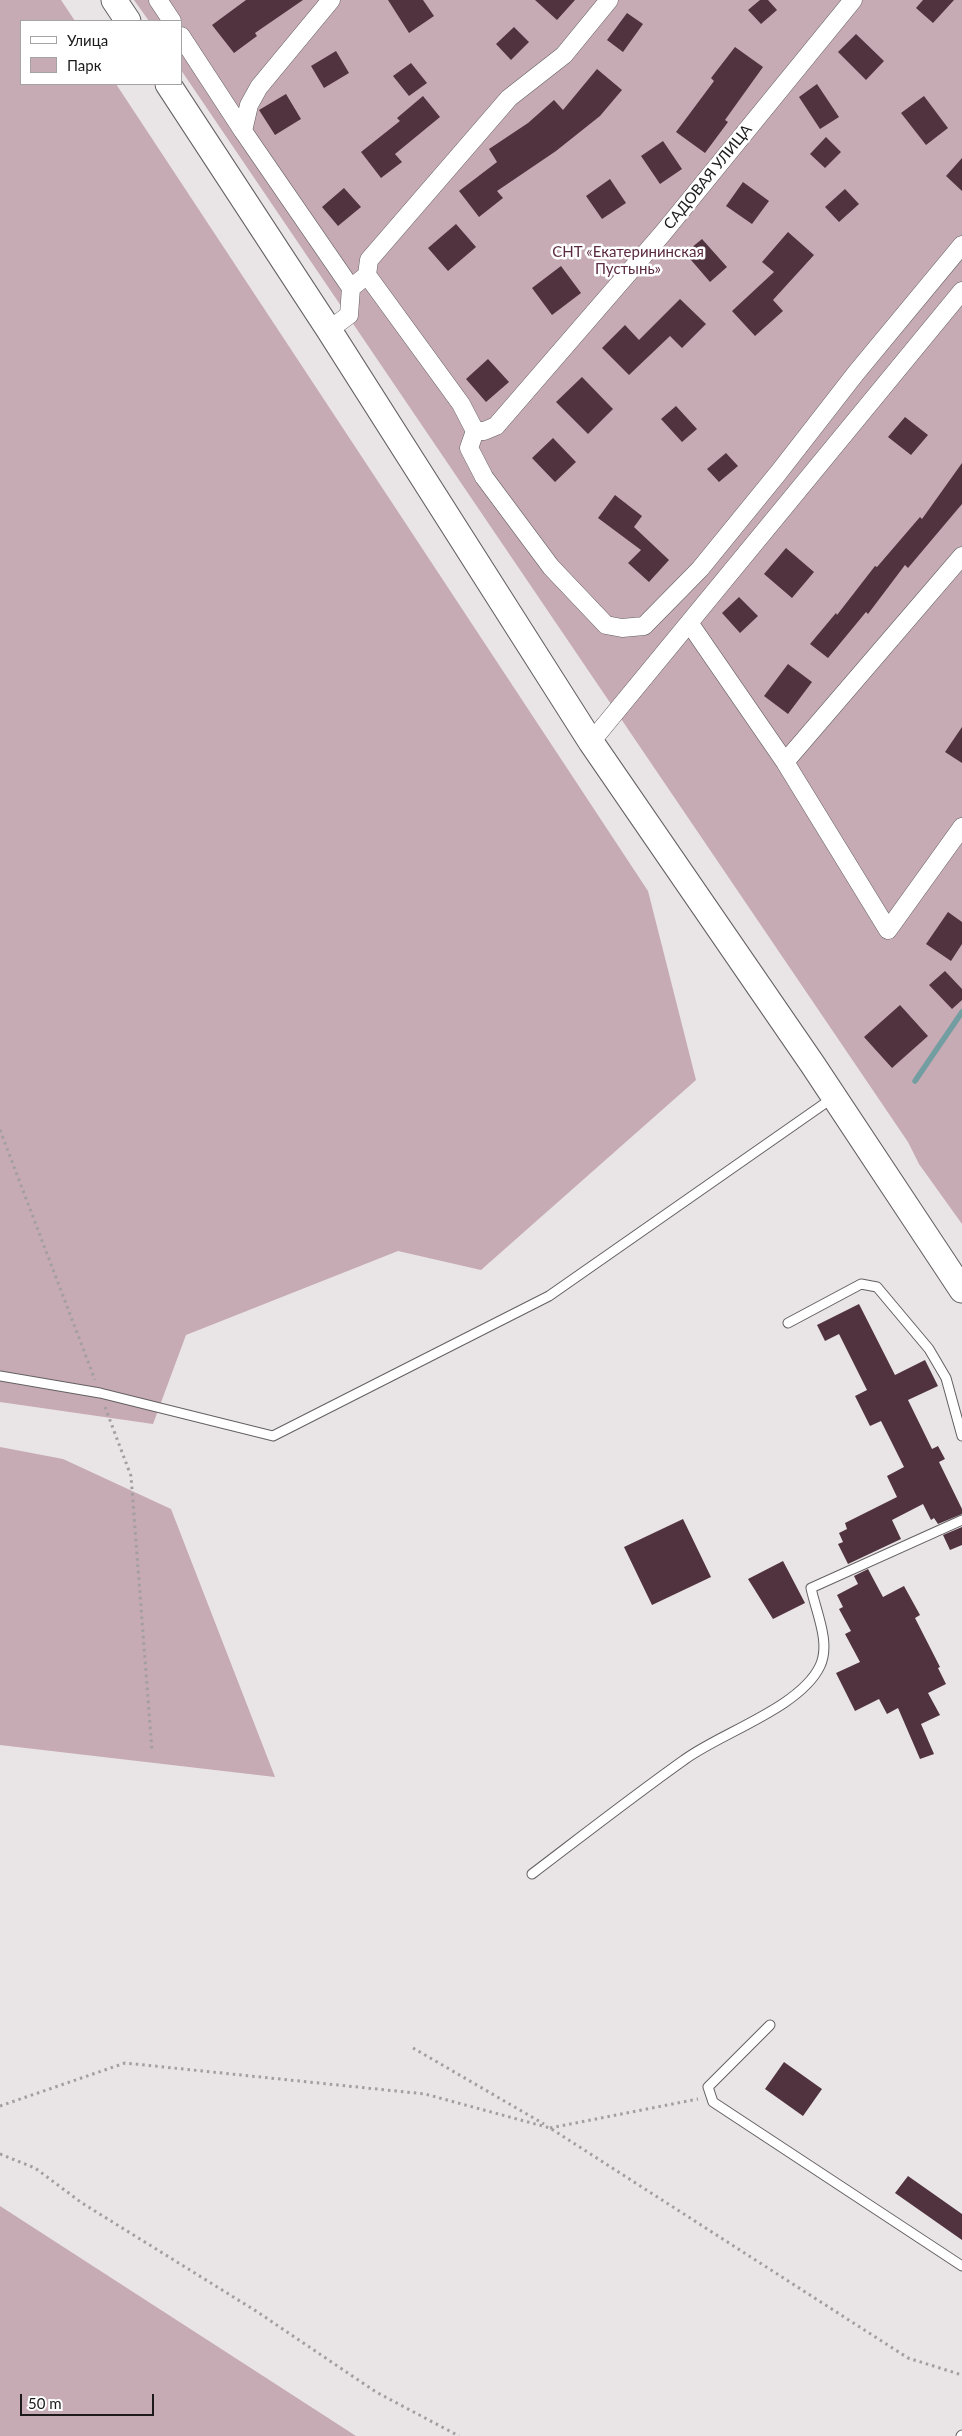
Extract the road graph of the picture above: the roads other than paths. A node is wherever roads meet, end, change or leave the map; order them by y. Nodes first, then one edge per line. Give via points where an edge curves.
1 (114, 0) edge
2 (158, 0) edge
3 (331, 0) edge
4 (609, 0) edge
5 (853, 0) edge
6 (127, 20) edge
7 (171, 20) edge
8 (182, 38) edge
9 (169, 85) edge
10 (243, 131) junction
11 (962, 245) edge
12 (367, 275) junction
13 (351, 288) junction
14 (962, 291) edge
15 (329, 330) junction
16 (475, 431) junction
17 (962, 556) edge
18 (690, 624) junction
19 (591, 742) junction
20 (784, 762) junction
21 (962, 827) edge
22 (834, 1097) junction
23 (962, 1290) edge
24 (788, 1323) dead end
25 (0, 1376) edge
26 (962, 1436) edge
27 (962, 1520) edge
28 (532, 1874) dead end
29 (770, 2025) dead end
30 (962, 2266) edge

1 - 6 main road
2 - 7 street
3 - 10 street via 259,87
4 - 12 street via 564,55 509,98 369,260
5 - 16 street, САДОВАЯ УЛИЦА via 663,233 496,426
8 - 10 street
9 - 15 main road
10 - 13 street
11 - 16 street via 700,569 644,626 622,628 606,625 551,567 484,477 469,448
12 - 13 street
12 - 16 street via 456,396
13 - 15 street via 349,314
14 - 18 street
15 - 19 main road
17 - 20 street
18 - 19 street
18 - 20 street
19 - 22 main road
20 - 21 street via 888,930
22 - 23 main road
22 - 25 lane via 549,1296 273,1436 100,1393
24 - 26 lane via 862,1284 876,1287 929,1349 946,1378
27 - 28 lane via 811,1588 825,1648 820,1666 808,1683 767,1714 686,1758
29 - 30 lane via 708,2087 713,2102

